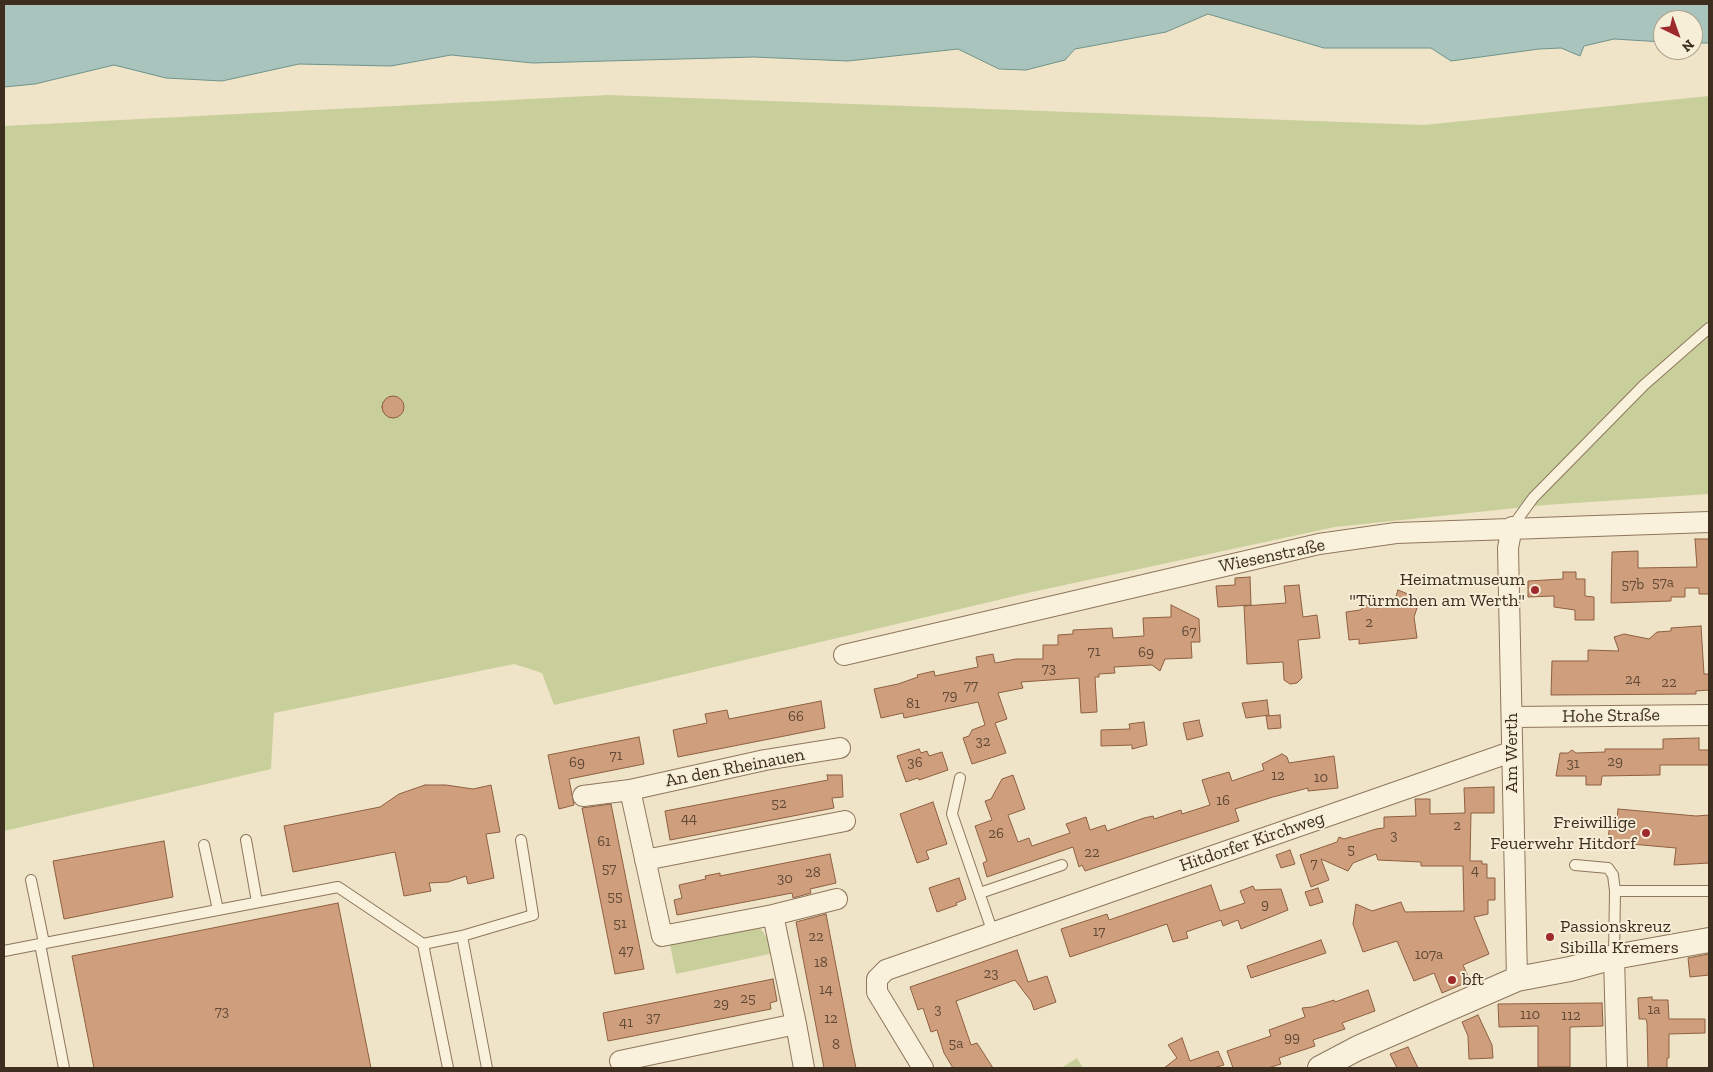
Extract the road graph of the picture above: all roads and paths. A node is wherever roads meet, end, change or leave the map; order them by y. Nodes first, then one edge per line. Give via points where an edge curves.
1 (1709, 328) edge
2 (1709, 522) edge
3 (1512, 527) junction
4 (844, 655) dead end
5 (1709, 714) edge
6 (1513, 717) junction
7 (840, 748) dead end
8 (1512, 752) junction
9 (960, 778) dead end
10 (630, 790) junction
11 (583, 796) dead end
12 (845, 821) dead end
13 (246, 840) dead end
14 (521, 840) dead end
15 (204, 845) dead end
16 (645, 860) junction
17 (1062, 865) dead end
18 (1575, 865) dead end
19 (31, 880) dead end
20 (1615, 891) junction
21 (1709, 891) edge
22 (980, 893) junction
23 (837, 899) dead end
24 (257, 902) junction
25 (218, 910) junction
26 (773, 914) junction
27 (993, 933) junction
28 (462, 936) junction
29 (1709, 940) edge
30 (42, 943) junction
31 (423, 944) junction
32 (4, 948) edge
33 (1614, 957) junction
34 (1517, 979) junction
35 (796, 1024) junction
36 (620, 1061) dead end
37 (1329, 1065) edge
38 (64, 1068) edge
39 (448, 1068) edge
40 (486, 1068) edge
41 (804, 1068) edge
42 (922, 1068) edge
43 (1617, 1068) edge

1 - 3 lane via 1644,385 1532,498
2 - 3 street, Wiesenstraße
3 - 4 street, Wiesenstraße via 1396,532 1319,544
3 - 6 street, Am Werth via 1508,548
5 - 6 street, Hohe Straße
6 - 8 street, Am Werth
7 - 10 street, An den Rheinauen via 765,760
8 - 27 street, Hitdorfer Kirchweg
8 - 34 street, Am Werth
9 - 22 lane via 952,814
10 - 11 street, An den Rheinauen
10 - 16 street
12 - 16 street
13 - 24 lane
14 - 28 lane via 533,915
15 - 25 lane
16 - 26 street via 662,936
17 - 22 lane
18 - 20 lane via 1608,868
19 - 30 lane
20 - 21 lane
20 - 33 lane
22 - 27 lane
23 - 26 street
24 - 25 lane
24 - 31 lane via 338,887
25 - 30 lane
26 - 35 street
27 - 42 street, Hitdorfer Kirchweg via 886,970 877,980 877,992
28 - 31 lane
28 - 40 lane
29 - 33 street
30 - 32 lane
30 - 38 lane
31 - 39 lane
33 - 34 street
33 - 43 street
34 - 37 street
35 - 36 street
35 - 41 street

